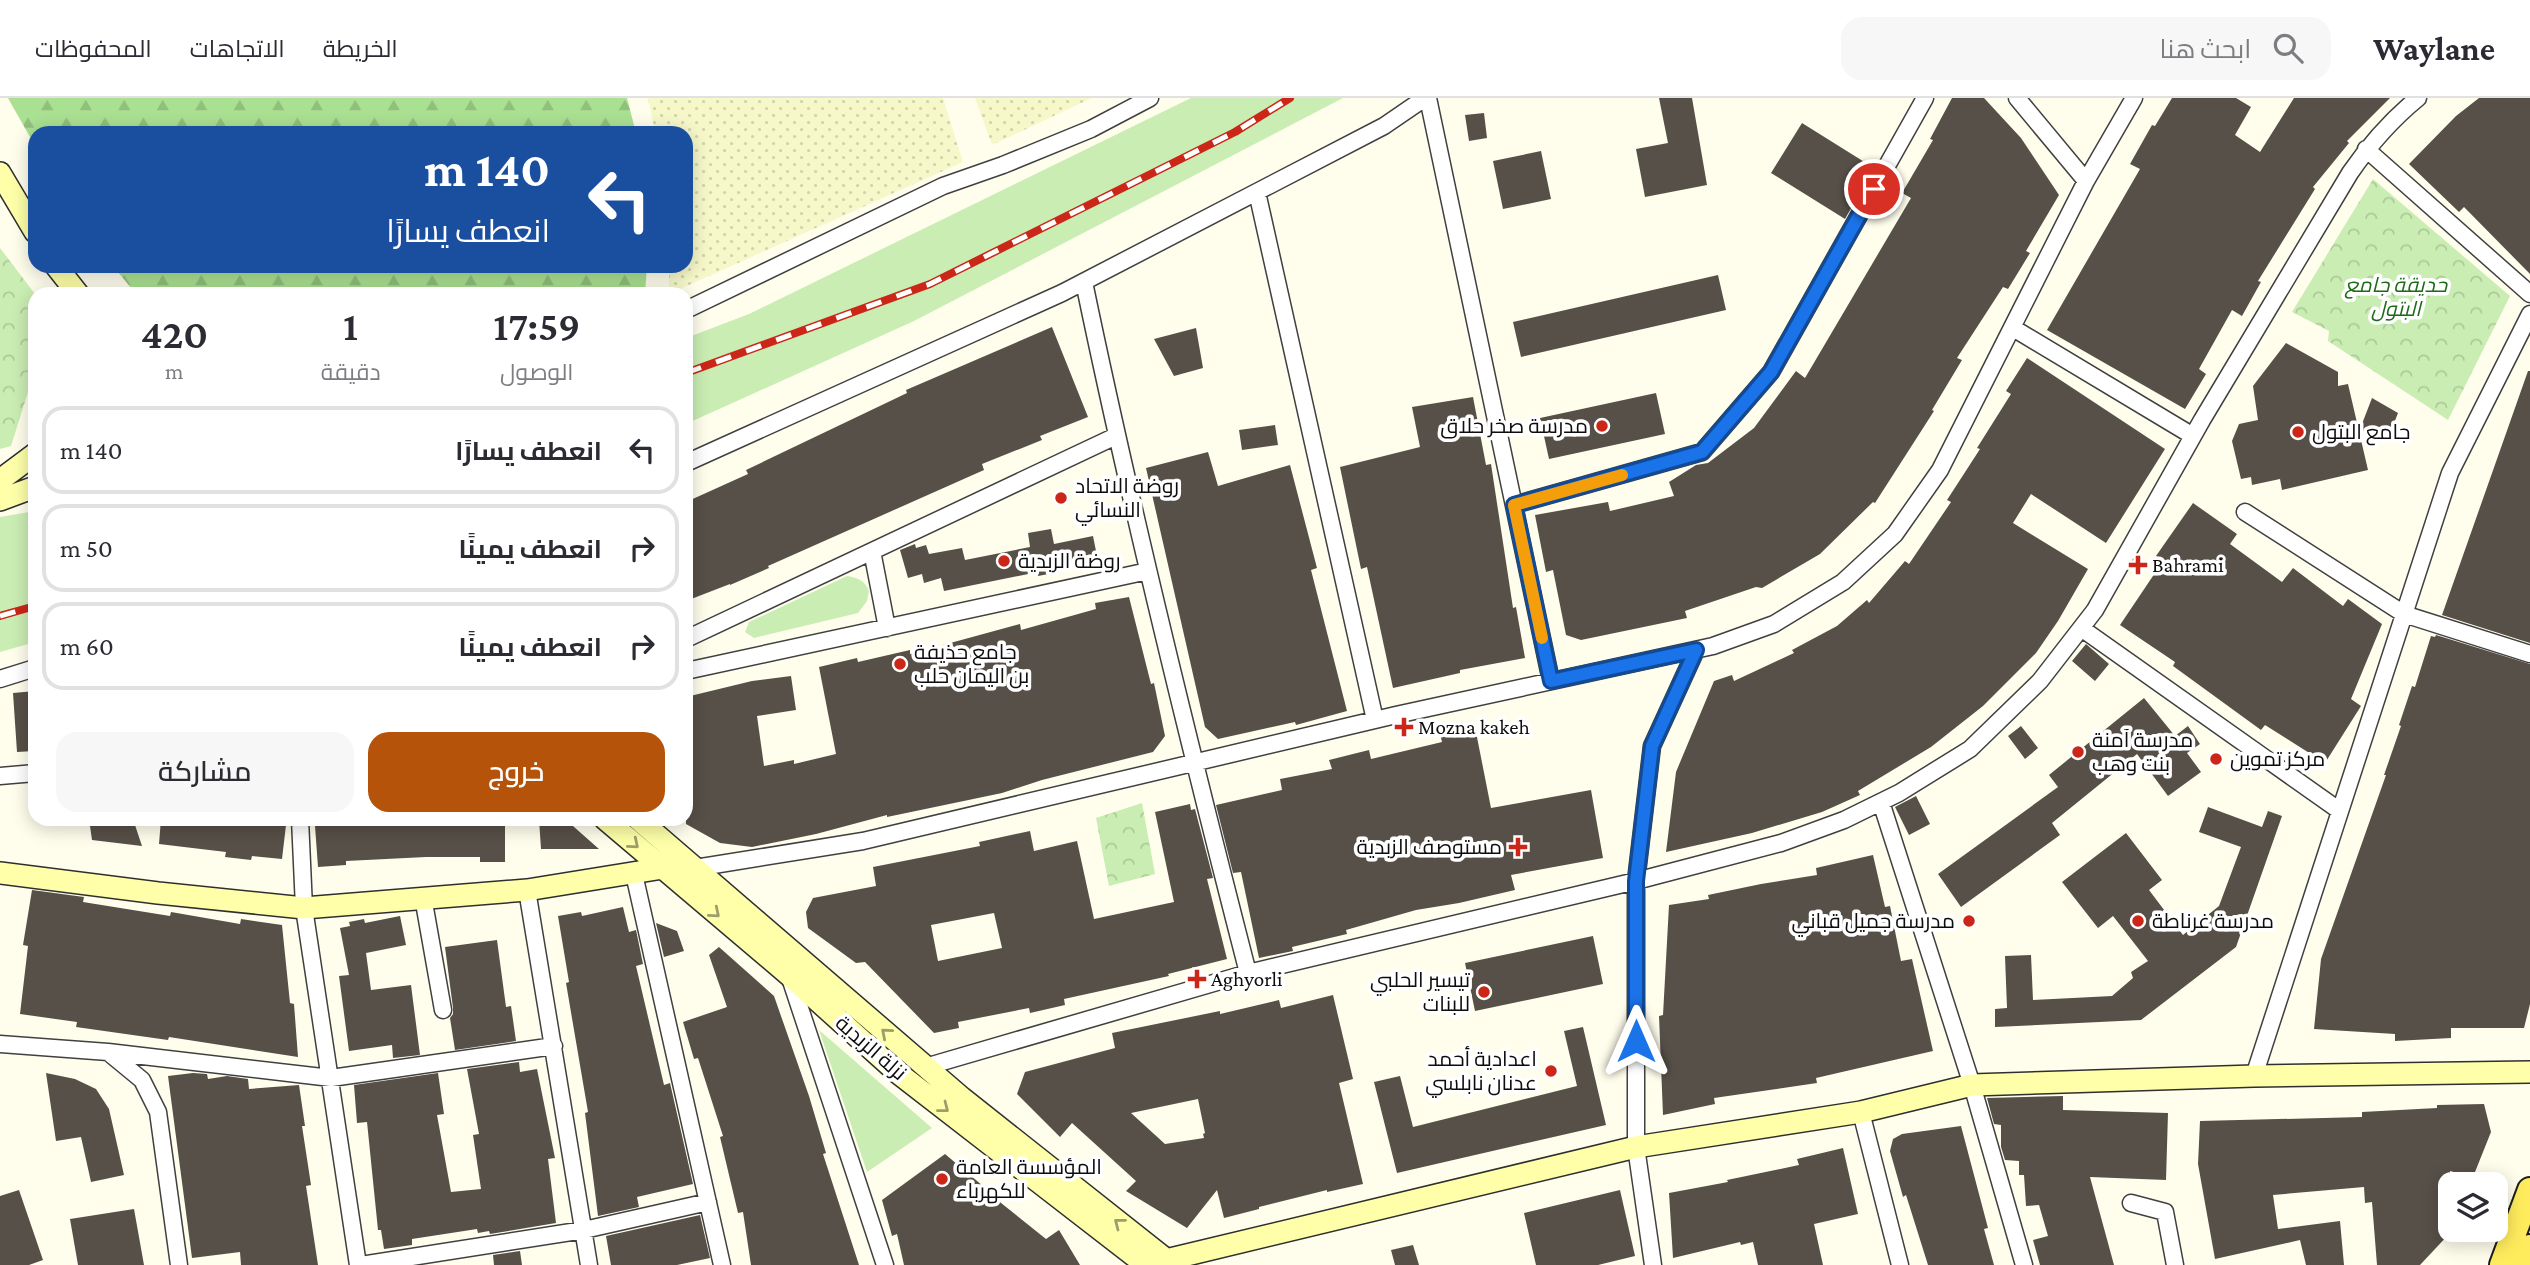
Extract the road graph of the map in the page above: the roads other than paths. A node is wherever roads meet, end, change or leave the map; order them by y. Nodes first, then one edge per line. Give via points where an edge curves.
1 (1150, 98) edge
2 (1427, 98) edge
3 (1925, 98) edge
4 (2017, 98) edge
5 (2134, 98) edge
6 (2418, 98) edge
7 (2366, 149) junction
8 (0, 173) edge
9 (2087, 181) junction
10 (1257, 192) junction
11 (28, 220) edge
12 (61, 273) edge
13 (1084, 282) junction
14 (72, 287) edge
15 (2530, 295) edge
16 (693, 307) edge
17 (2530, 314) edge
18 (2013, 328) junction
19 (1116, 436) junction
20 (2193, 436) junction
21 (28, 459) edge
22 (693, 460) edge
23 (0, 480) edge
24 (28, 490) edge
25 (0, 500) edge
26 (1514, 505) junction
27 (2245, 512) dead end
28 (872, 551) junction
29 (1148, 571) junction
30 (2404, 614) junction
31 (887, 628) junction
32 (2081, 628) junction
33 (693, 636) edge
34 (1696, 650) junction
35 (2530, 654) edge
36 (28, 670) edge
37 (693, 670) edge
38 (0, 679) edge
39 (1551, 681) junction
40 (1375, 720) junction
41 (1194, 764) junction
42 (28, 774) edge
43 (0, 776) edge
44 (1881, 802) junction
45 (2340, 811) junction
46 (300, 826) edge
47 (613, 826) edge
48 (646, 826) edge
49 (695, 868) junction
50 (663, 869) junction
51 (0, 873) edge
52 (634, 874) junction
53 (1636, 881) junction
54 (527, 890) junction
55 (423, 897) junction
56 (304, 908) junction
57 (1248, 974) junction
58 (789, 975) junction
59 (443, 1010) dead end
60 (0, 1044) edge
61 (554, 1046) junction
62 (108, 1052) junction
63 (925, 1067) junction
64 (2530, 1072) edge
65 (2254, 1076) junction
66 (331, 1078) junction
67 (1972, 1085) junction
68 (1861, 1112) junction
69 (1636, 1147) junction
70 (2530, 1190) edge
71 (708, 1202) junction
72 (2130, 1203) dead end
73 (584, 1230) junction
74 (2530, 1247) edge
75 (1162, 1263) edge
76 (180, 1265) edge
77 (359, 1265) edge
78 (589, 1265) edge
79 (722, 1265) edge
80 (885, 1265) edge
81 (1653, 1265) edge
82 (1900, 1265) edge
83 (2024, 1265) edge
84 (2175, 1265) edge
85 (2502, 1265) edge
86 (2523, 1265) edge

1 - 16 street via 1091,129 943,186
2 - 10 street via 1384,126
2 - 26 street
3 - 26 street via 1771,372 1702,452
4 - 9 street
5 - 9 street
6 - 7 street
7 - 15 street
7 - 20 street
8 - 11 main road
9 - 18 street
10 - 13 street
10 - 40 street
12 - 14 main road
13 - 19 street
13 - 22 street
17 - 30 street via 2450,474
18 - 20 street
18 - 34 street via 1941,470 1895,534 1843,582 1774,624
19 - 28 street
19 - 29 street
20 - 32 street
21 - 23 main road
24 - 25 main road
26 - 39 street
27 - 30 street
28 - 31 street
28 - 33 street
29 - 31 street
29 - 41 street
30 - 35 street
30 - 45 street
31 - 37 street
32 - 44 street via 2040,681 1970,749
32 - 45 street
34 - 39 street
34 - 53 street via 1652,746
36 - 38 street
39 - 40 street
40 - 41 street
41 - 49 street via 863,841
41 - 57 street
42 - 43 street
44 - 53 street via 1781,843
44 - 67 street
45 - 65 street
46 - 56 street
47 -> 50 main road, نزلة الزبدية
48 - 49 main road, نزلة الزبدية
63 -> 49 main road, نزلة الزبدية
50 - 52 main road
50 -> 58 main road, نزلة الزبدية
51 - 56 main road
52 - 54 main road
52 - 71 street
53 - 57 street
53 - 69 street
54 - 55 main road
54 - 61 street
55 - 56 main road
55 - 59 street
56 - 66 street
57 - 63 street
58 -> 75 main road, نزلة الزبدية via 898,1073
58 - 80 street
60 - 62 street
61 - 66 street
61 - 73 street
62 - 66 street
62 - 76 street via 142,1080 158,1112
75 -> 63 main road, نزلة الزبدية
64 - 65 main road
65 - 67 main road
66 - 77 street
67 - 68 main road
67 - 83 street
68 - 69 main road
68 - 82 street
69 - 75 main road
69 - 81 street
70 - 85 main road
71 - 73 street
71 - 79 street
72 - 84 street via 2165,1212
73 - 77 street
73 - 78 street
74 - 86 main road

